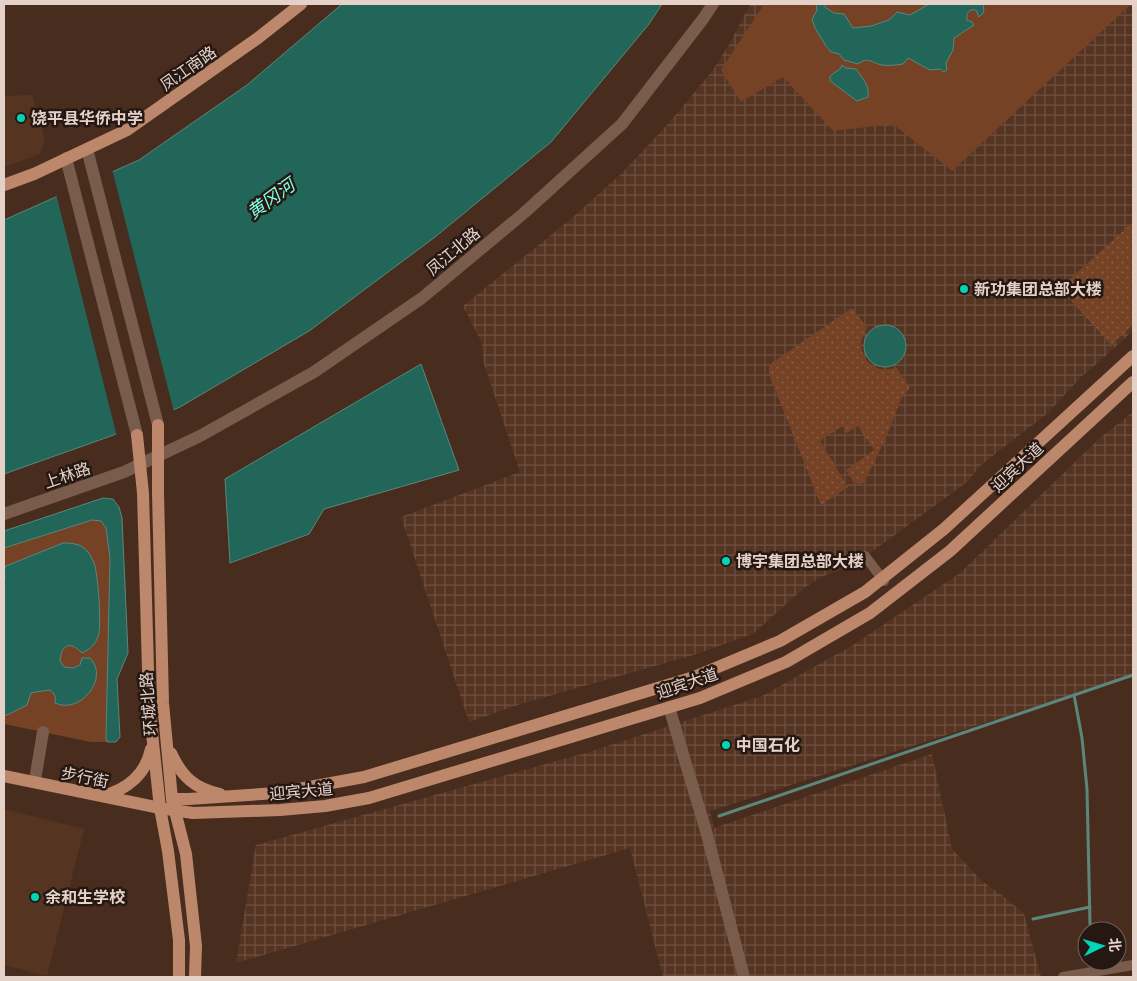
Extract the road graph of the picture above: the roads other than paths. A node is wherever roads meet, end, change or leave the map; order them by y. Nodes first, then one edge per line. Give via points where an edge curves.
1 (713, 4) edge
2 (300, 7) edge
3 (87, 149) junction
4 (66, 158) junction
5 (4, 185) edge
6 (1133, 356) edge
7 (1133, 382) edge
8 (158, 456) junction
9 (140, 464) junction
10 (4, 514) edge
11 (937, 535) junction
12 (950, 551) junction
13 (865, 556) dead end
14 (884, 581) dead end
15 (833, 611) junction
16 (843, 629) junction
17 (736, 660) junction
18 (744, 680) junction
19 (621, 698) junction
20 (669, 707) junction
21 (627, 719) junction
22 (42, 732) dead end
23 (166, 739) junction
24 (153, 741) junction
25 (4, 776) edge
26 (35, 780) dead end
27 (100, 796) junction
28 (235, 796) junction
29 (172, 799) junction
30 (160, 808) junction
31 (1133, 964) edge
32 (179, 977) edge
33 (195, 977) edge
34 (744, 977) edge
35 (1063, 977) edge

1 - 8 main road, 凤江北路 via 622,124 524,213 422,298 314,372
2 - 3 main road, 凤江南路 via 127,130
3 - 4 main road, 凤江南路
3 - 8 main road, 环城北路 via 158,425
4 - 5 main road, 凤江南路
4 - 9 main road, 环城北路 via 137,435
6 - 11 main road, 迎宾大道
7 - 12 main road, 迎宾大道
8 - 9 main road, 凤江北路
8 - 23 main road, 环城北路 via 162,703
9 - 10 main road, 上林路
9 - 24 main road, 环城北路
11 - 12 main road
11 - 15 main road, 迎宾大道 via 865,592
12 - 16 main road, 迎宾大道 via 870,613
13 - 14 street
15 - 16 main road
15 - 17 main road, 迎宾大道 via 780,641
16 - 18 main road, 迎宾大道 via 786,662
17 - 18 main road
17 - 19 main road, 迎宾大道 via 694,677
18 - 20 main road, 迎宾大道
19 - 21 main road
19 - 28 main road, 迎宾大道 via 364,777 277,794
20 - 21 main road, 迎宾大道
20 - 34 main road
21 - 30 main road, 迎宾大道 via 369,798 280,810 192,813
22 - 26 main road
23 - 28 main road via 174,762 189,781 210,792
23 - 29 main road, 环城北路
24 - 27 main road via 148,760 136,778 120,790
24 - 30 main road, 环城北路
25 - 27 main road, 步行街
27 - 30 main road, 步行街
28 - 29 main road, 迎宾大道
29 - 33 main road, 环城北路 via 186,854 196,946
30 - 32 main road, 环城北路 via 179,940
31 - 35 street

